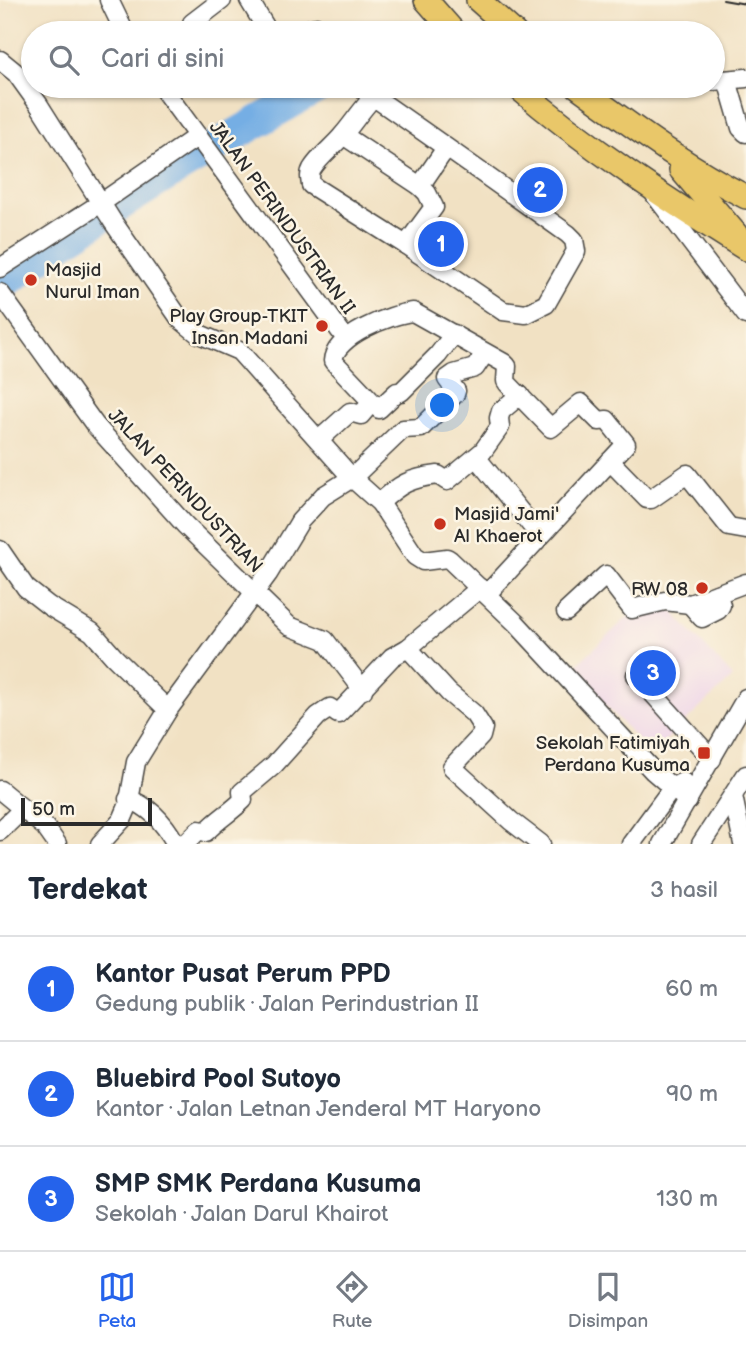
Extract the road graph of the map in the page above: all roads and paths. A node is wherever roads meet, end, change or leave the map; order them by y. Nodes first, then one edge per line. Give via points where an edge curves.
1 (109, 0) edge
2 (222, 0) edge
3 (249, 0) edge
4 (425, 0) edge
5 (478, 0) edge
6 (119, 21) edge
7 (195, 21) edge
8 (262, 21) edge
9 (444, 21) edge
10 (502, 21) edge
11 (0, 61) edge
12 (746, 78) edge
13 (21, 80) edge
14 (725, 80) edge
15 (725, 91) edge
16 (34, 98) edge
17 (170, 98) edge
18 (373, 98) edge
19 (387, 98) edge
20 (530, 98) edge
21 (593, 98) edge
22 (746, 133) edge
23 (343, 135) junction
24 (201, 140) junction
25 (657, 145) junction
26 (446, 148) junction
27 (645, 183) junction
28 (420, 186) junction
29 (746, 197) edge
30 (106, 211) junction
31 (406, 245) junction
32 (746, 247) edge
33 (0, 268) edge
34 (1, 296) edge
35 (746, 315) edge
36 (454, 334) junction
37 (346, 339) junction
38 (485, 353) junction
39 (520, 395) junction
40 (372, 402) junction
41 (319, 440) junction
42 (476, 457) junction
43 (610, 461) junction
44 (352, 478) junction
45 (380, 503) junction
46 (746, 530) edge
47 (540, 536) junction
48 (0, 550) edge
49 (746, 583) edge
50 (484, 591) junction
51 (253, 593) junction
52 (566, 612) dead end
53 (408, 648) junction
54 (636, 675) dead end
55 (363, 690) junction
56 (746, 698) edge
57 (168, 710) junction
58 (709, 766) junction
59 (746, 775) edge
60 (673, 787) junction
61 (0, 790) edge
62 (733, 796) junction
63 (128, 799) junction
64 (688, 801) junction
65 (23, 809) junction
66 (0, 831) edge
67 (57, 844) edge
68 (100, 844) edge
69 (176, 844) edge
70 (186, 844) edge
71 (541, 844) edge
72 (631, 844) edge
73 (662, 844) edge
74 (701, 844) edge
75 (743, 844) edge

1 - 6 street
2 - 7 street
3 - 8 street
4 - 9 main road
5 - 10 main road
11 - 13 street
12 - 14 street
15 - 22 street
16 - 30 street
17 - 24 street, JALAN PERINDUSTRIAN II
18 - 23 street
19 - 26 street
20 - 27 main road
21 - 25 main road
23 - 28 street
23 - 31 street via 312,169 309,182
24 - 30 street
24 - 37 street, JALAN PERINDUSTRIAN II
25 - 29 main road
25 - 32 main road
26 - 28 street
26 - 31 street via 568,233 576,251 546,304 526,314 503,311
27 - 32 main road
27 - 35 street
28 - 31 street via 433,207
30 - 33 street
30 - 41 street via 180,319 197,333 239,351
34 - 51 street, JALAN PERINDUSTRIAN via 95,425
36 - 37 street via 413,312 393,316
36 - 38 street
36 - 40 street via 401,392 379,409
37 - 40 street via 332,360
38 - 39 street via 507,366 506,381
38 - 44 street via 475,368 447,379 455,394 421,428 403,429
39 - 42 street via 501,411 500,427
39 - 43 street via 551,428 581,403 600,421 606,419 626,444
40 - 41 street via 361,415 350,412
41 - 44 street
42 - 45 street via 447,481 438,475 411,479
42 - 47 street
43 - 46 street via 647,499 688,474 729,527
43 - 47 street
44 - 45 street
44 - 51 street via 323,496 300,521
45 - 50 street via 415,556 423,561 447,558
47 - 50 street
48 - 57 street via 26,588 92,632
49 - 52 street via 690,604 665,601 632,608 606,575
50 - 53 street
50 - 60 street
51 - 55 street, JALAN PERINDUSTRIAN via 289,626 325,640
51 - 57 street
53 - 55 street via 392,657
53 - 71 street via 483,728 481,736 453,764 454,771
54 - 58 street
55 - 70 street via 338,714 330,708 318,716 274,765 242,792 243,800 227,816 218,818 205,832 199,830
56 - 58 street
57 - 63 street via 136,762
58 - 60 street
58 - 64 street
59 - 62 street
60 - 64 street
60 - 72 street
61 - 65 street
62 - 74 street
62 - 75 street
63 - 68 street via 122,820
63 - 69 street via 153,812
64 - 73 street
65 - 66 street
65 - 67 street

